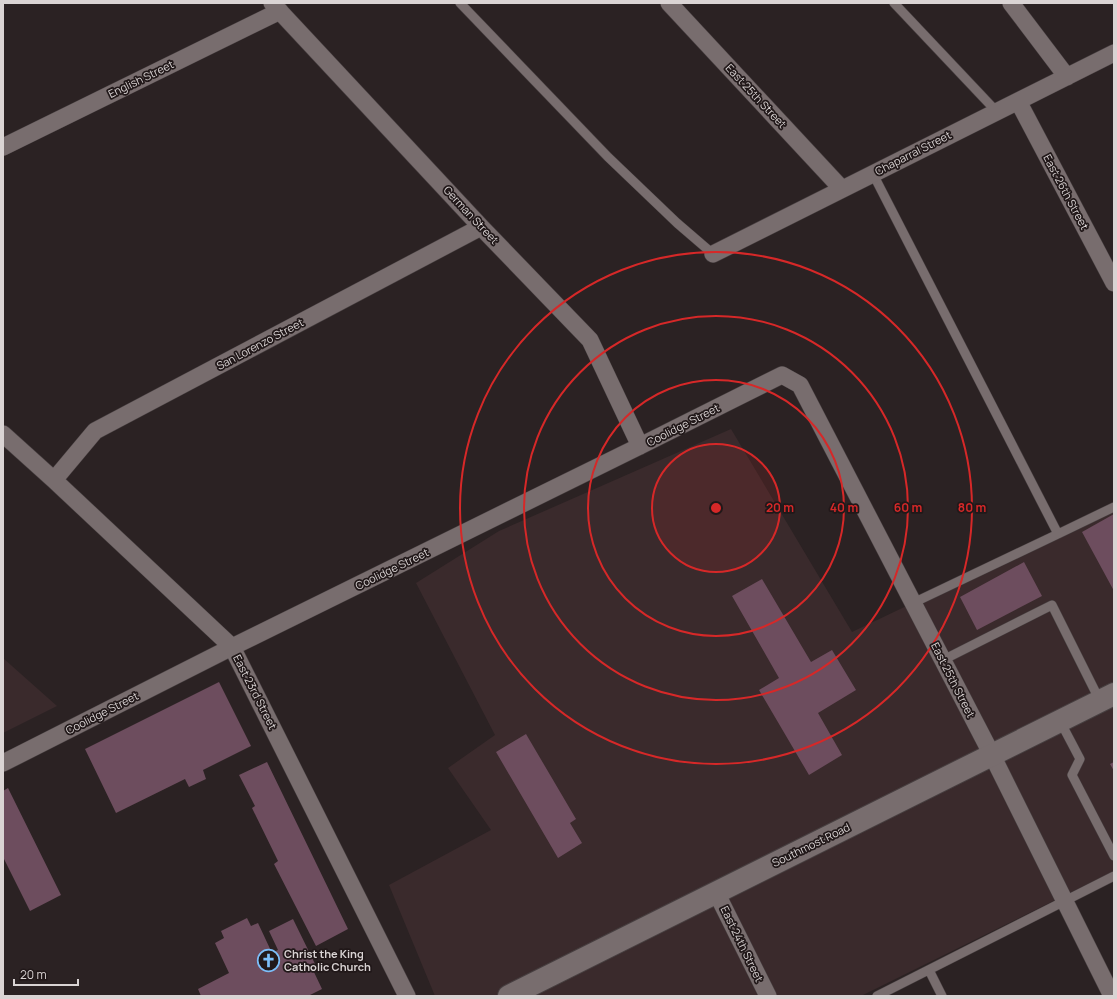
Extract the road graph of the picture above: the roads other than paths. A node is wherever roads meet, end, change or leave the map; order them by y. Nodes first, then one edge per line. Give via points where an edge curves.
1 (460, 3) edge
2 (669, 3) edge
3 (894, 3) edge
4 (1011, 3) edge
5 (276, 7) edge
6 (1114, 53) edge
7 (1067, 77) junction
8 (1018, 101) junction
9 (997, 112) junction
10 (3, 147) edge
11 (873, 174) junction
12 (842, 189) junction
13 (481, 227) junction
14 (713, 254) joint
15 (1114, 283) edge
16 (782, 376) joint
17 (3, 434) edge
18 (640, 446) junction
19 (54, 480) junction
20 (1114, 508) edge
21 (1058, 534) junction
22 (913, 603) junction
23 (232, 647) junction
24 (943, 660) junction
25 (1107, 697) edge
26 (1060, 721) junction
27 (992, 755) junction
28 (3, 762) edge
29 (1114, 856) edge
30 (1114, 876) edge
31 (716, 892) junction
32 (1064, 901) junction
33 (929, 970) junction
34 (407, 996) edge
35 (509, 996) edge
36 (768, 996) edge
37 (877, 996) edge
38 (942, 996) edge
39 (1112, 996) edge

1 - 14 lane via 608,156
2 - 12 street, East 25th Street
3 - 9 lane
4 - 7 street
5 - 10 street, English Street
5 - 13 street, German Street
6 - 7 street, Chaparral Street
7 - 8 street, Chaparral Street
8 - 9 street, Chaparral Street
8 - 15 street, East 26th Street
9 - 11 street, Chaparral Street
11 - 12 street, Chaparral Street
11 - 21 lane
12 - 14 street, Chaparral Street
13 - 18 street, German Street via 590,340
13 - 19 street, San Lorenzo Street via 95,432
16 - 18 street, Coolidge Street
16 - 22 street, East 25th Street via 800,385
17 - 19 street, East 23rd Street
18 - 23 street, Coolidge Street
19 - 23 street, East 23rd Street
20 - 21 lane
21 - 22 lane
22 - 24 street, East 25th Street
23 - 28 street, Coolidge Street
23 - 34 street, East 23rd Street
24 - 25 lane via 1052,605
24 - 27 street, East 25th Street
25 - 26 main road, Southmost Road
26 - 27 main road, Southmost Road
26 - 29 lane via 1080,759 1072,775
27 - 31 main road, Southmost Road
27 - 32 street, East 25th Street
30 - 32 lane
31 - 35 main road, Southmost Road
31 - 36 street, East 24th Street
32 - 33 lane
32 - 39 street, East 25th Street
33 - 37 lane
33 - 38 lane

